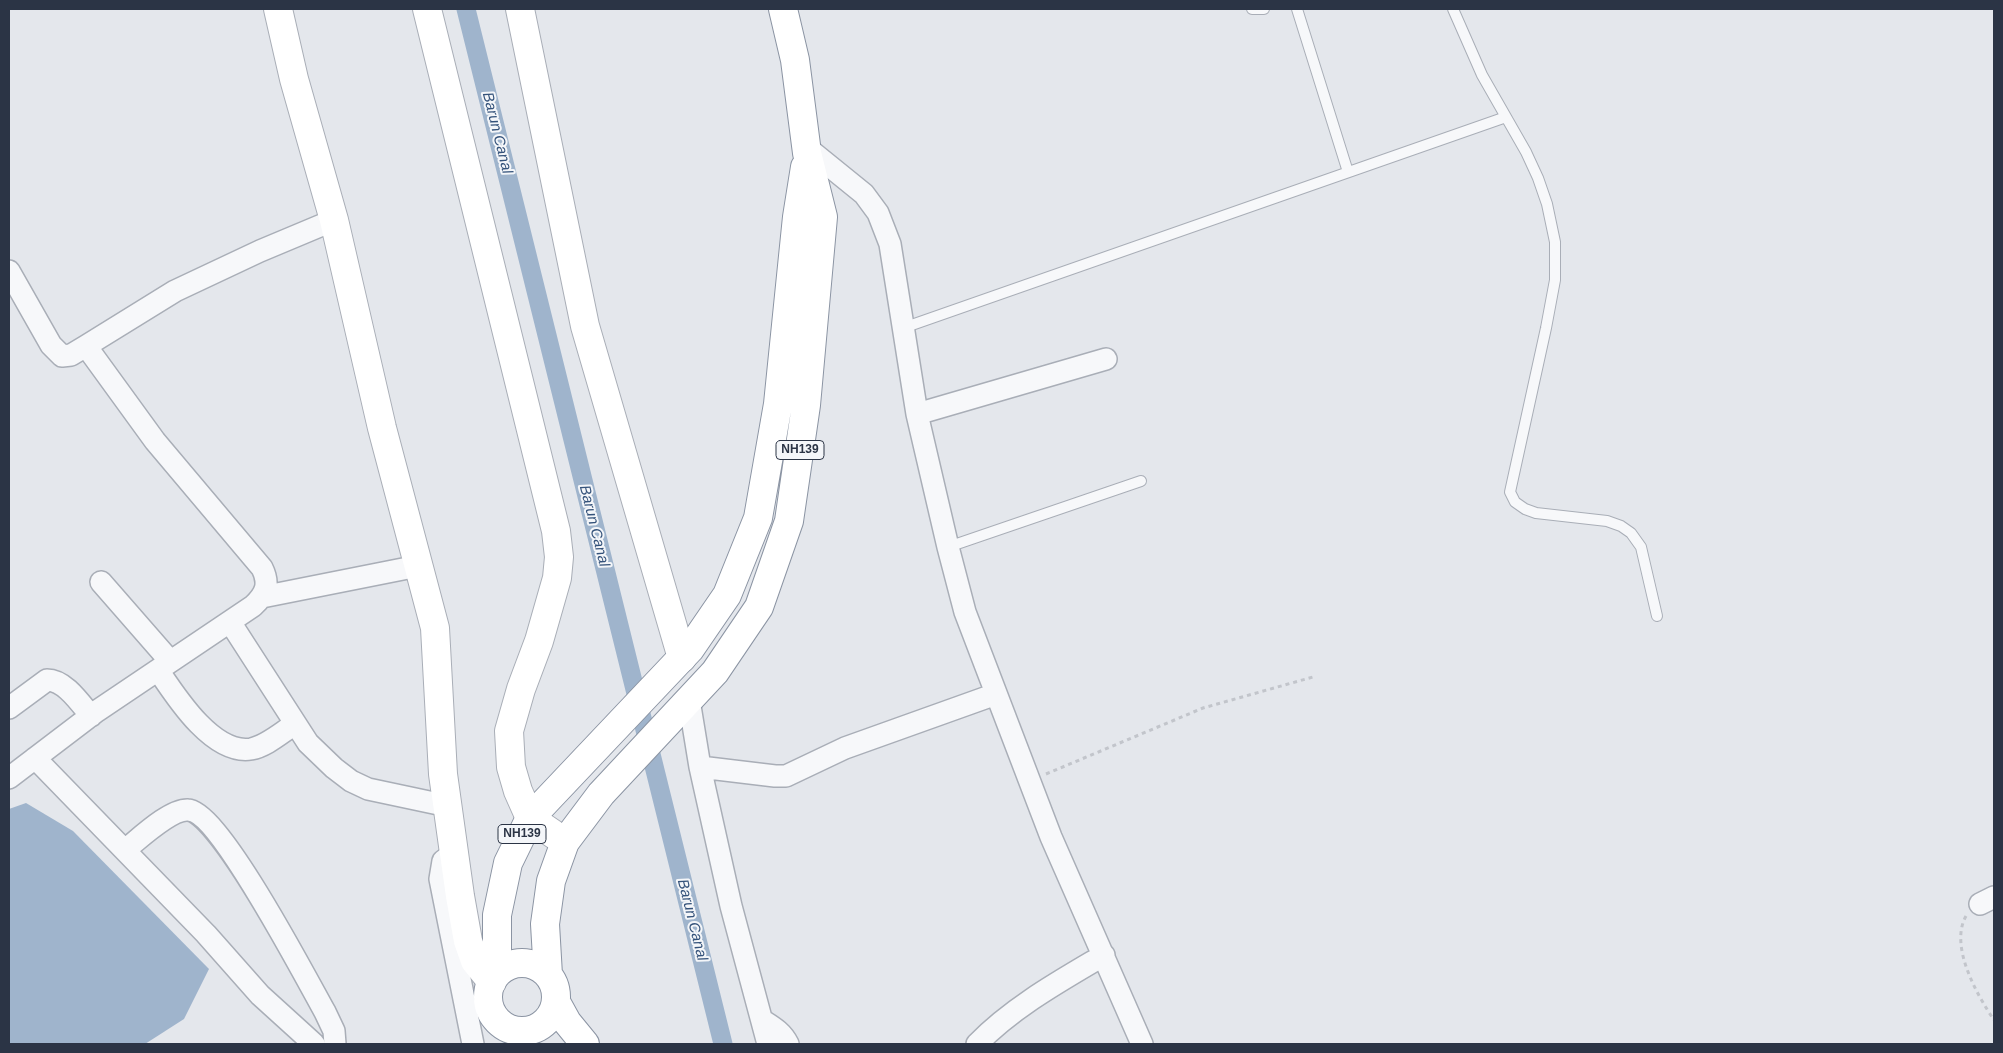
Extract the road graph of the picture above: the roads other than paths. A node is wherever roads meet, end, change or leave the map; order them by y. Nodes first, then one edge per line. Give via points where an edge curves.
1 (278, 9) edge
2 (427, 9) edge
3 (520, 9) edge
4 (783, 9) edge
5 (1252, 9) edge
6 (1264, 9) edge
7 (1296, 9) edge
8 (1453, 9) edge
9 (1506, 117) junction
10 (806, 150) junction
11 (1348, 172) junction
12 (334, 220) junction
13 (9, 271) edge
14 (903, 328) junction
15 (86, 346) junction
16 (1106, 359) dead end
17 (917, 414) junction
18 (1141, 481) dead end
19 (948, 547) junction
20 (418, 566) junction
21 (101, 582) dead end
22 (262, 598) junction
23 (1657, 616) dead end
24 (230, 622) junction
25 (164, 666) junction
26 (672, 668) junction
27 (996, 694) junction
28 (9, 708) edge
29 (682, 708) junction
30 (91, 716) junction
31 (295, 724) junction
32 (35, 758) junction
33 (700, 767) junction
34 (9, 778) edge
35 (448, 806) junction
36 (530, 818) junction
37 (565, 842) junction
38 (125, 850) junction
39 (455, 852) junction
40 (1104, 955) junction
41 (548, 975) junction
42 (494, 978) junction
43 (556, 1002) junction
44 (491, 1010) junction
45 (762, 1020) junction
46 (533, 1037) edge
47 (314, 1044) edge
48 (335, 1044) edge
49 (473, 1044) edge
50 (499, 1044) edge
51 (585, 1044) edge
52 (768, 1044) edge
53 (788, 1044) edge
54 (977, 1044) edge
55 (1142, 1044) edge

1 - 12 main road
2 - 36 main road via 556,531 557,578 509,731 511,767
3 - 26 main road via 585,326
4 - 10 main road, NH139 via 795,60
5 - 6 lane
7 - 11 lane
8 - 9 lane via 1482,75
9 - 11 lane
9 - 23 lane via 1526,152 1547,204 1556,260 1546,328 1510,492 1514,502 1524,509 1607,520 1631,533 1640,547
10 - 14 street via 864,194 878,213 890,244
10 - 26 main road, NH139 via 778,404 758,518 727,595 690,649
10 - 29 main road, NH139 via 823,217 806,405 789,521 759,607 715,672
11 - 14 lane
12 - 15 street via 175,291
12 - 20 main road
13 - 15 street via 56,351 62,356 71,355
14 - 17 street
15 - 22 street via 155,442 262,568 267,578
16 - 17 street
17 - 19 street
18 - 19 lane
19 - 27 street via 965,612
20 - 22 street
20 - 35 main road via 435,628 443,774
21 - 25 street
22 - 24 street
24 - 25 street
24 - 31 street
25 - 30 street
25 - 31 street via 184,709 196,722 227,744 250,749
26 - 36 main road, NH139
27 - 33 street via 845,748 786,776
27 - 40 street via 1051,837
28 - 30 street via 47,680 54,680 71,693
29 - 33 street
29 - 37 main road, NH139 via 601,794
30 - 32 street
31 - 35 street via 318,754 351,781 368,789
32 - 34 street
32 - 38 street
33 - 45 street via 731,906
35 - 39 main road
36 - 37 main road
36 - 42 main road, NH139 via 508,863 497,915
37 - 41 main road, NH139 via 551,880 545,924
38 - 47 street via 260,995
38 - 48 street via 174,813 195,811 203,817 245,872 325,1012 334,1031
39 - 42 main road via 460,896 474,961
39 - 49 street via 443,862 440,879
40 - 54 street via 1008,1016
40 - 55 street
41 - 42 main road via 532,964 523,963 504,968
41 - 43 main road, NH139 via 553,983
42 - 44 main road, NH139 via 489,991
43 - 46 main road
43 - 51 main road
44 - 46 main road via 503,1025
44 - 50 main road, NH139
45 - 52 street
45 - 53 street via 777,1029

